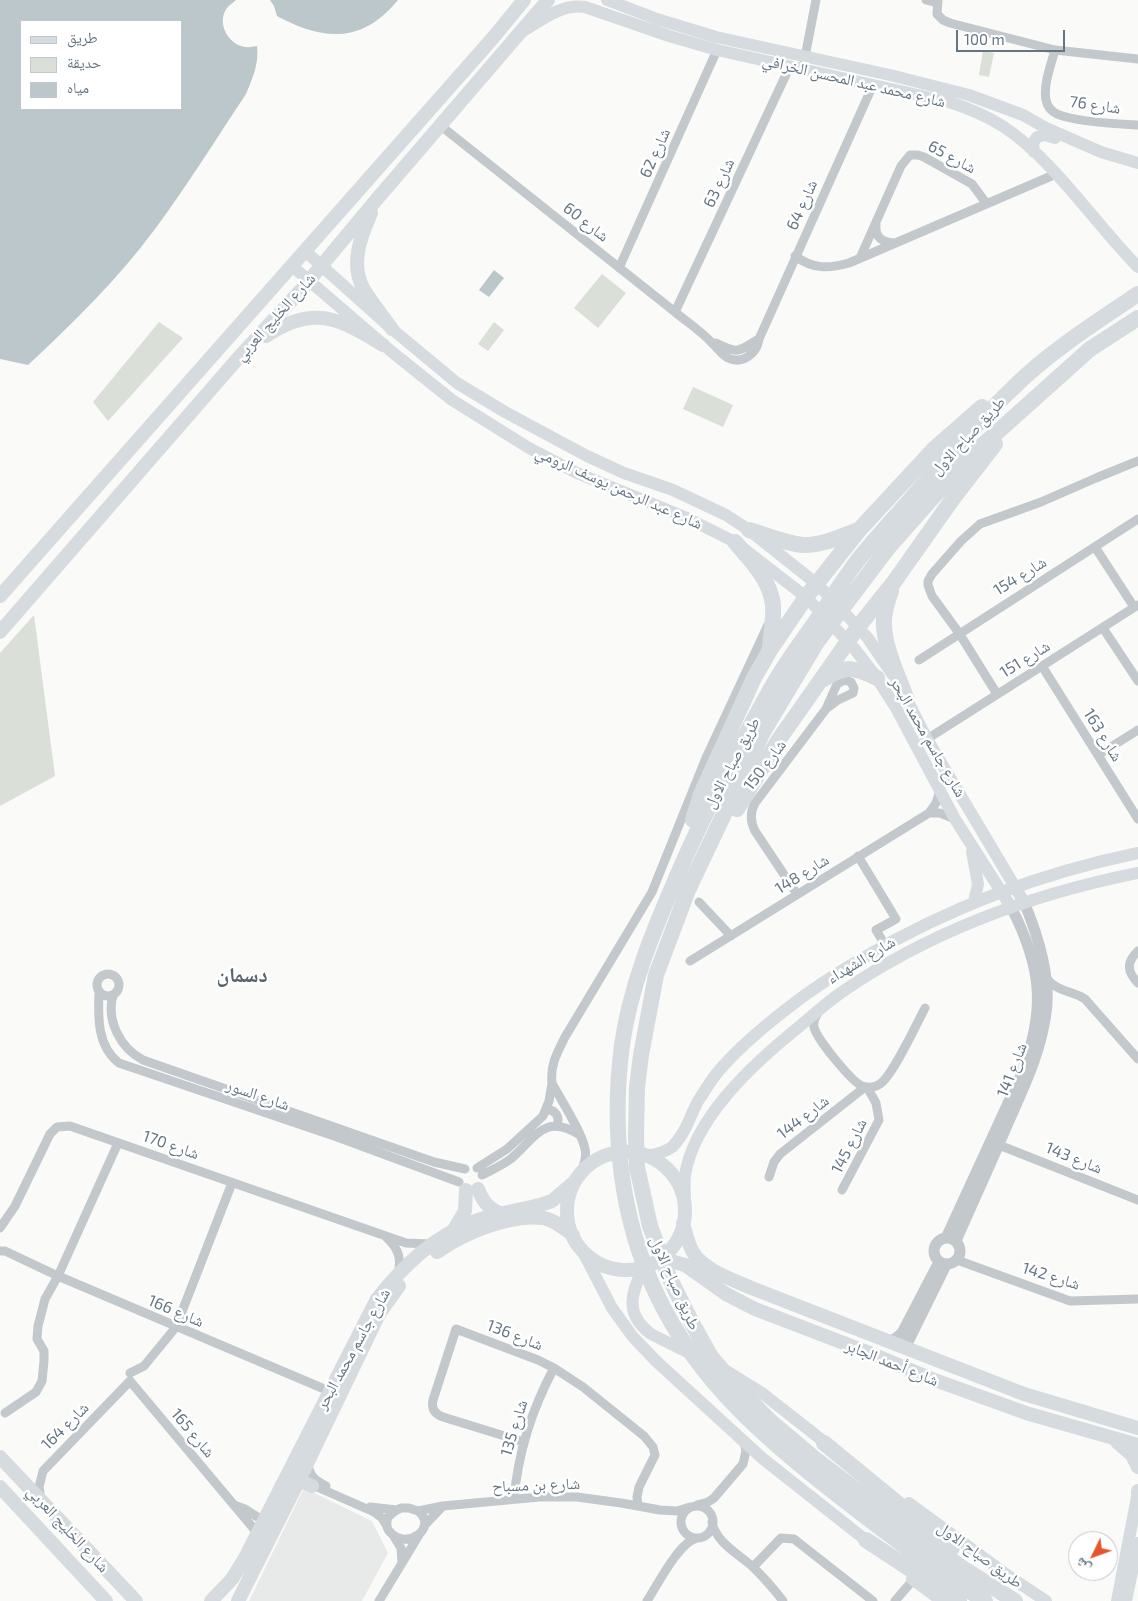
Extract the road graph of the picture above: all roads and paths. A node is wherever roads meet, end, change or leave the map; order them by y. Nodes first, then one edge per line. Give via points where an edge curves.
1 (524, 0) edge
2 (548, 0) edge
3 (607, 0) edge
4 (816, 0) edge
5 (926, 0) edge
6 (938, 2) edge
7 (638, 12) junction
8 (637, 25) junction
9 (520, 34) junction
10 (492, 39) junction
11 (717, 50) junction
12 (1055, 50) junction
13 (805, 56) junction
14 (1138, 58) edge
15 (796, 68) junction
16 (873, 85) junction
17 (472, 90) junction
18 (976, 112) junction
19 (1023, 115) junction
20 (1138, 125) edge
21 (441, 126) junction
22 (1034, 152) junction
23 (1101, 152) junction
24 (1138, 164) edge
25 (1053, 171) junction
26 (377, 199) junction
27 (986, 203) junction
28 (877, 223) junction
29 (894, 243) junction
30 (305, 251) junction
31 (795, 256) junction
32 (860, 258) junction
33 (292, 266) junction
34 (322, 266) junction
35 (1138, 267) edge
36 (619, 268) junction
37 (309, 281) junction
38 (1132, 298) edge
39 (676, 312) junction
40 (1138, 318) edge
41 (392, 329) junction
42 (404, 339) junction
43 (711, 342) joint
44 (388, 349) junction
45 (240, 356) junction
46 (1014, 387) junction
47 (1017, 416) junction
48 (1138, 461) edge
49 (1138, 519) edge
50 (860, 529) junction
51 (749, 530) junction
52 (735, 542) junction
53 (1095, 547) junction
54 (894, 582) junction
55 (820, 588) junction
56 (0, 596) edge
57 (811, 602) junction
58 (1136, 606) edge
59 (773, 613) junction
60 (855, 624) junction
61 (1102, 628) junction
62 (0, 632) edge
63 (959, 633) junction
64 (844, 637) junction
65 (769, 652) junction
66 (918, 660) dead end
67 (750, 663) junction
68 (1042, 666) junction
69 (877, 678) junction
70 (1138, 681) edge
71 (820, 682) junction
72 (996, 694) junction
73 (907, 700) junction
74 (826, 709) dead end
75 (1138, 730) edge
76 (927, 739) junction
77 (1098, 755) junction
78 (940, 791) junction
79 (929, 813) junction
80 (955, 819) junction
81 (1138, 819) edge
82 (970, 842) junction
83 (1137, 852) edge
84 (685, 856) junction
85 (858, 856) junction
86 (1097, 862) junction
87 (1138, 873) edge
88 (1099, 881) junction
89 (1015, 887) junction
90 (1002, 891) junction
91 (797, 894) junction
92 (693, 896) junction
93 (974, 902) junction
94 (1024, 902) junction
95 (1011, 907) junction
96 (731, 936) junction
97 (884, 945) junction
98 (1138, 951) edge
99 (690, 961) dead end
100 (1044, 975) junction
101 (1138, 984) edge
102 (1061, 990) junction
103 (99, 992) junction
104 (113, 995) junction
105 (1047, 1004) junction
106 (824, 1005) junction
107 (925, 1008) dead end
108 (793, 1032) junction
109 (818, 1037) junction
110 (1138, 1059) edge
111 (552, 1083) junction
112 (866, 1087) junction
113 (547, 1109) junction
114 (557, 1126) junction
115 (580, 1135) junction
116 (118, 1142) junction
117 (998, 1145) junction
118 (647, 1156) junction
119 (465, 1169) junction
120 (769, 1177) dead end
121 (577, 1178) junction
122 (472, 1181) junction
123 (232, 1183) junction
124 (842, 1190) dead end
125 (1138, 1200) edge
126 (685, 1202) junction
127 (502, 1214) junction
128 (683, 1223) junction
129 (0, 1228) edge
130 (453, 1231) junction
131 (384, 1235) junction
132 (572, 1235) junction
133 (951, 1240) junction
134 (432, 1244) junction
135 (581, 1248) junction
136 (0, 1251) edge
137 (957, 1260) junction
138 (658, 1262) junction
139 (943, 1263) junction
140 (398, 1273) junction
141 (58, 1276) junction
142 (1138, 1299) edge
143 (176, 1328) junction
144 (835, 1340) junction
145 (887, 1341) junction
146 (905, 1348) junction
147 (554, 1368) junction
148 (130, 1377) junction
149 (329, 1391) junction
150 (5, 1413) dead end
151 (1091, 1414) junction
152 (1138, 1417) edge
153 (1080, 1428) junction
154 (1138, 1428) edge
155 (1108, 1436) junction
156 (1138, 1437) edge
157 (524, 1442) junction
158 (744, 1442) junction
159 (824, 1443) junction
160 (1138, 1445) edge
161 (0, 1456) edge
162 (762, 1458) junction
163 (308, 1460) junction
164 (743, 1464) junction
165 (292, 1465) junction
166 (1138, 1467) edge
167 (306, 1483) junction
168 (0, 1487) edge
169 (1138, 1492) edge
170 (718, 1494) junction
171 (514, 1499) junction
172 (41, 1500) junction
173 (233, 1505) junction
174 (443, 1506) junction
175 (638, 1506) junction
176 (692, 1507) junction
177 (397, 1510) junction
178 (660, 1510) junction
179 (418, 1511) junction
180 (267, 1516) junction
181 (712, 1520) junction
182 (387, 1526) junction
183 (424, 1526) junction
184 (682, 1526) junction
185 (257, 1535) junction
186 (393, 1535) junction
187 (419, 1535) junction
188 (700, 1537) junction
189 (866, 1540) junction
190 (1138, 1543) edge
191 (726, 1545) junction
192 (680, 1549) junction
193 (753, 1567) junction
194 (400, 1568) junction
195 (1135, 1576) edge
196 (913, 1580) junction
197 (218, 1598) edge
198 (106, 1601) edge
199 (136, 1601) edge
200 (238, 1601) edge
201 (379, 1601) edge
202 (647, 1601) edge
203 (783, 1601) edge
204 (873, 1601) edge
205 (895, 1601) edge
206 (942, 1601) edge
207 (959, 1601) edge
208 (985, 1601) edge
209 (1016, 1601) edge
210 (1046, 1601) edge
211 (1117, 1601) edge
212 (1126, 1601) edge

1 - 10 main road, شارع الخليج العربي
2 - 9 main road, شارع الخليج العربي
3 - 7 main road, شارع محمد عبد المحسن الخرافي
4 - 13 street, شارع 63
5 - 6 street
6 - 12 street via 937,14 945,22
7 - 8 main road
7 - 13 main road, شارع محمد عبد المحسن الخرافي via 716,37
8 - 9 main road, شارع محمد عبد المحسن الخرافي via 585,7 572,6 548,16
8 - 11 main road, شارع محمد عبد المحسن الخرافي
9 - 17 main road, شارع الخليج العربي
10 - 17 main road via 458,83 462,91
10 - 30 main road, شارع الخليج العربي
11 - 15 main road, شارع محمد عبد المحسن الخرافي
11 - 36 street, شارع 62
12 - 14 street
12 - 20 street, شارع 76 via 1045,94 1050,109 1073,118
13 - 15 street, شارع 63
13 - 19 main road, شارع محمد عبد المحسن الخرافي via 969,95
15 - 16 main road, شارع محمد عبد المحسن الخرافي
15 - 39 street, شارع 63
16 - 18 main road, شارع محمد عبد المحسن الخرافي via 948,102
16 - 31 street, شارع 64
17 - 21 main road, شارع الخليج العربي
18 - 19 main road via 991,115 1018,129 1027,123
18 - 22 main road, شارع محمد عبد المحسن الخرافي via 1005,127
19 - 23 main road, شارع محمد عبد المحسن الخرافي
21 - 26 main road, شارع الخليج العربي
21 - 36 street, شارع 60
22 - 23 main road via 1034,141 1044,135 1081,149
22 - 25 main road, شارع محمد عبد المحسن الخرافي
23 - 24 main road, شارع محمد عبد المحسن الخرافي
25 - 27 street via 1042,180
25 - 35 main road, شارع محمد عبد المحسن الخرافي
26 - 34 main road, شارع الخليج العربي
26 - 41 main road via 360,240 358,273 363,287
27 - 28 street, شارع 65 via 969,182 924,156 913,155 906,158 901,166
27 - 29 street
28 - 29 street via 878,237
28 - 32 street, شارع 65
29 - 32 street
30 - 33 main road, شارع الخليج العربي
30 - 34 main road, شارع عبد الرحمن يوسف الرومي
31 - 32 street via 812,266 826,268
31 - 43 street, شارع 64 via 753,353 741,360 732,359
33 - 37 main road, شارع عبد الرحمن يوسف الرومي
33 - 56 main road, شارع الخليج العربي
34 - 37 main road, شارع الخليج العربي
34 - 41 main road, شارع عبد الرحمن يوسف الرومي
36 - 39 street, شارع 60
37 - 44 main road, شارع عبد الرحمن يوسف الرومي
37 - 45 main road, شارع الخليج العربي
38 - 46 highway, طريق صباح الاول via 1047,358
39 - 43 street, شارع 60
40 - 47 highway, طريق صباح الاول via 1090,350
41 - 42 main road, شارع عبد الرحمن يوسف الرومي
42 - 44 main road via 400,336 392,338
42 - 51 main road, شارع عبد الرحمن يوسف الرومي via 456,382 505,412 587,456 673,490 726,515
44 - 45 main road via 344,323 311,316 278,328
44 - 52 main road, شارع عبد الرحمن يوسف الرومي via 452,400 529,448
45 - 62 main road, شارع الخليج العربي
46 - 50 highway via 984,405 935,448
46 - 84 highway, طريق صباح الاول via 957,446 857,561 777,677
47 - 54 highway
47 - 92 highway, طريق صباح الاول via 965,461 888,548 817,642 763,732
48 - 63 street via 1042,502 988,520 972,530 928,581 932,596
49 - 53 street, شارع 154
50 - 51 highway via 830,541 802,545
50 - 55 highway
51 - 55 main road, شارع عبد الرحمن يوسف الرومي
52 - 57 main road, شارع عبد الرحمن يوسف الرومي
52 - 59 highway via 761,573 768,587
53 - 58 street
53 - 63 street, شارع 154
54 - 60 highway
54 - 73 highway via 886,605 884,626
55 - 57 highway
55 - 60 main road, شارع جاسم محمد البحر
57 - 64 main road, شارع جاسم محمد البحر
57 - 65 highway
58 - 61 street, شارع 151
59 - 65 highway
59 - 67 street
60 - 64 highway
60 - 73 main road, شارع جاسم محمد البحر
61 - 68 street, شارع 151
61 - 70 street
63 - 66 street, شارع 154
63 - 72 street
64 - 69 main road, شارع جاسم محمد البحر
64 - 71 highway
65 - 67 highway
65 - 84 highway via 701,794
67 - 111 street via 706,758 652,892 565,1037 554,1059
68 - 72 street, شارع 151
68 - 77 street, شارع 163
69 - 71 highway via 853,668 836,671
69 - 78 main road, شارع جاسم محمد البحر
71 - 92 highway via 780,738
72 - 76 street, شارع 151
73 - 76 main road, شارع جاسم محمد البحر
74 - 91 street, شارع 150 via 755,803 751,815 755,831
75 - 77 street
76 - 89 main road, شارع جاسم محمد البحر
77 - 81 street, شارع 163
78 - 79 street
78 - 80 main road, شارع جاسم محمد البحر
79 - 80 street
79 - 85 street, شارع 148
80 - 82 main road, شارع جاسم محمد البحر
82 - 90 main road, شارع جاسم محمد البحر
82 - 93 main road via 978,884
83 - 86 main road, شارع الشهداء
84 - 208 highway, طريق صباح الاول via 634,989 618,1085 624,1190 649,1277 681,1338 739,1412 804,1470
85 - 91 street, شارع 148
85 - 97 street via 896,919 876,930
86 - 88 main road via 1090,870 1092,878
86 - 89 main road, شارع الشهداء
87 - 88 main road, شارع الشهداء
88 - 94 main road, شارع الشهداء
89 - 90 main road, شارع الشهداء
89 - 94 main road, شارع جاسم محمد البحر
90 - 93 main road, شارع الشهداء
90 - 95 main road, شارع جاسم محمد البحر
91 - 96 street, شارع 148
92 - 96 street
92 - 209 highway, طريق صباح الاول via 656,975 637,1087 637,1167 650,1226 669,1277 711,1357 769,1420 906,1528
93 - 97 main road, شارع الشهداء
94 - 95 main road, شارع الشهداء
94 - 100 street, شارع 141
95 - 106 main road, شارع الشهداء via 967,923 922,945
95 - 133 street, شارع 141 via 1033,960 1038,992 1035,1033 1020,1077
96 - 99 street, شارع 148
97 - 118 main road, شارع الشهداء via 808,992 752,1038 716,1074 671,1148
98 - 101 street via 1128,965
100 - 102 street
100 - 105 street, شارع 141
102 - 105 street via 1053,994
102 - 110 street via 1085,999
103 - 104 street
103 - 104 street via 98,978 111,974 119,984
103 - 122 street, شارع السور via 98,1015 104,1046 119,1062
104 - 119 street, شارع السور via 110,1010 117,1034 130,1051 143,1060 434,1162
105 - 117 street, شارع 141 via 1035,1060
106 - 108 main road, شارع الشهداء
106 - 109 street via 814,1022
107 - 112 street, شارع 144 via 888,1076 878,1085
108 - 109 street via 804,1031
108 - 126 main road, شارع الشهداء via 743,1076 714,1113 691,1156 685,1176
109 - 112 street via 852,1079
111 - 113 street
111 - 115 street
112 - 120 street, شارع 144 via 780,1154
112 - 124 street, شارع 145 via 876,1103 879,1120
113 - 114 street via 557,1115
113 - 122 street
114 - 115 street
114 - 122 street via 540,1130 508,1161
115 - 121 street via 586,1157
116 - 123 street, شارع 170
116 - 129 street, شارع 170 via 67,1126 54,1129 15,1206
116 - 141 street
117 - 125 street, شارع 143
117 - 133 street, شارع 141
118 - 121 main road via 633,1152 604,1156 588,1165
118 - 126 main road via 665,1167 678,1184
119 - 122 street, شارع السور via 470,1168
119 - 122 street via 460,1175
121 - 127 main road, شارع جاسم محمد البحر via 552,1201
121 - 132 main road via 567,1207
122 - 127 main road via 484,1202
122 - 130 main road via 465,1211
123 - 131 street, شارع 170
123 - 143 street
126 - 128 main road
127 - 130 main road, شارع جاسم محمد البحر
128 - 138 main road via 674,1244
128 - 145 main road, شارع أحمد الجابر via 694,1254 707,1266 764,1293
130 - 134 main road, شارع جاسم محمد البحر
131 - 134 street, شارع 170 via 411,1244
131 - 140 street via 399,1254
132 - 135 main road
132 - 163 main road, شارع جاسم محمد البحر via 559,1224 543,1218 512,1221 461,1238 419,1266 379,1314
133 - 137 street via 960,1250
133 - 139 street via 935,1245 934,1254
134 - 140 main road, شارع جاسم محمد البحر
135 - 138 main road via 606,1267 625,1270
135 - 158 main road via 612,1308 633,1337
136 - 141 street, شارع 166
137 - 139 street
137 - 142 street, شارع 142 via 1070,1301
138 - 144 main road, شارع أحمد الجابر via 685,1265 726,1294 755,1309
138 - 159 main road, طريق صباح الاول via 634,1288 634,1315 645,1330 741,1379
139 - 145 street via 902,1333
139 - 146 street
140 - 149 main road, شارع جاسم محمد البحر via 377,1299
141 - 143 street, شارع 166
141 - 150 street via 45,1299 38,1326 37,1339 44,1351 42,1381 36,1392
143 - 148 street, شارع 164 via 144,1366
143 - 149 street, شارع 166
144 - 146 main road via 857,1343 895,1358 901,1356
144 - 153 main road, شارع أحمد الجابر via 1003,1406
145 - 146 main road, شارع أحمد الجابر
146 - 151 main road, شارع أحمد الجابر via 1024,1394
147 - 157 street, شارع 135 via 537,1402
147 - 157 street, شارع 136 via 456,1328 432,1404 434,1411 442,1418
147 - 175 street, شارع 136 via 644,1436 653,1447 654,1459 641,1481
148 - 172 street, شارع 164 via 43,1471 39,1483
148 - 173 street, شارع 165
149 - 165 main road, شارع جاسم محمد البحر
151 - 152 main road
151 - 154 main road, شارع أحمد الجابر
153 - 155 main road, شارع أحمد الجابر
153 - 156 main road
155 - 160 main road, شارع أحمد الجابر
155 - 166 main road via 1130,1452
157 - 171 street, شارع 135
158 - 162 main road
158 - 164 street
159 - 209 highway
159 - 210 main road, طريق صباح الاول
161 - 172 main road, شارع الخليج العربي
162 - 164 street
162 - 189 main road
163 - 167 main road, شارع جاسم محمد البحر
163 - 177 street via 312,1477 318,1482 367,1506
164 - 170 street
165 - 167 main road via 293,1473
165 - 180 main road, شارع جاسم محمد البحر
167 - 182 street via 374,1512
167 - 200 main road, شارع جاسم محمد البحر via 291,1497
168 - 198 main road, شارع الخليج العربي
169 - 211 main road
170 - 176 street, شارع بن مسباح via 708,1502
170 - 181 street
171 - 174 street, شارع بن مسباح
171 - 175 street, شارع بن مسباح via 577,1497
172 - 199 main road, شارع الخليج العربي
173 - 180 street, شارع 165 via 259,1518
173 - 185 street, شارع 165
174 - 179 street, شارع بن مسباح
174 - 183 street
175 - 178 street, شارع بن مسباح
176 - 178 street, شارع بن مسباح via 677,1511
176 - 181 street via 706,1509
176 - 184 street via 684,1513
177 - 179 street
177 - 182 street via 388,1518
178 - 184 street, شارع بن مسباح
179 - 183 street via 425,1518
180 - 185 main road, شارع جاسم محمد البحر
181 - 188 street via 709,1531
181 - 191 street via 714,1530
182 - 186 street
183 - 187 street
184 - 188 street via 689,1535
184 - 192 street
185 - 197 main road, شارع جاسم محمد البحر
186 - 187 street via 406,1540
186 - 194 street via 402,1552
187 - 194 street
188 - 191 street
188 - 192 street via 688,1541
189 - 196 main road
189 - 207 highway
190 - 195 main road
191 - 193 street
192 - 202 street
193 - 203 street
193 - 204 street via 781,1538 794,1539
194 - 201 street
195 - 212 main road
196 - 205 street
196 - 206 main road

